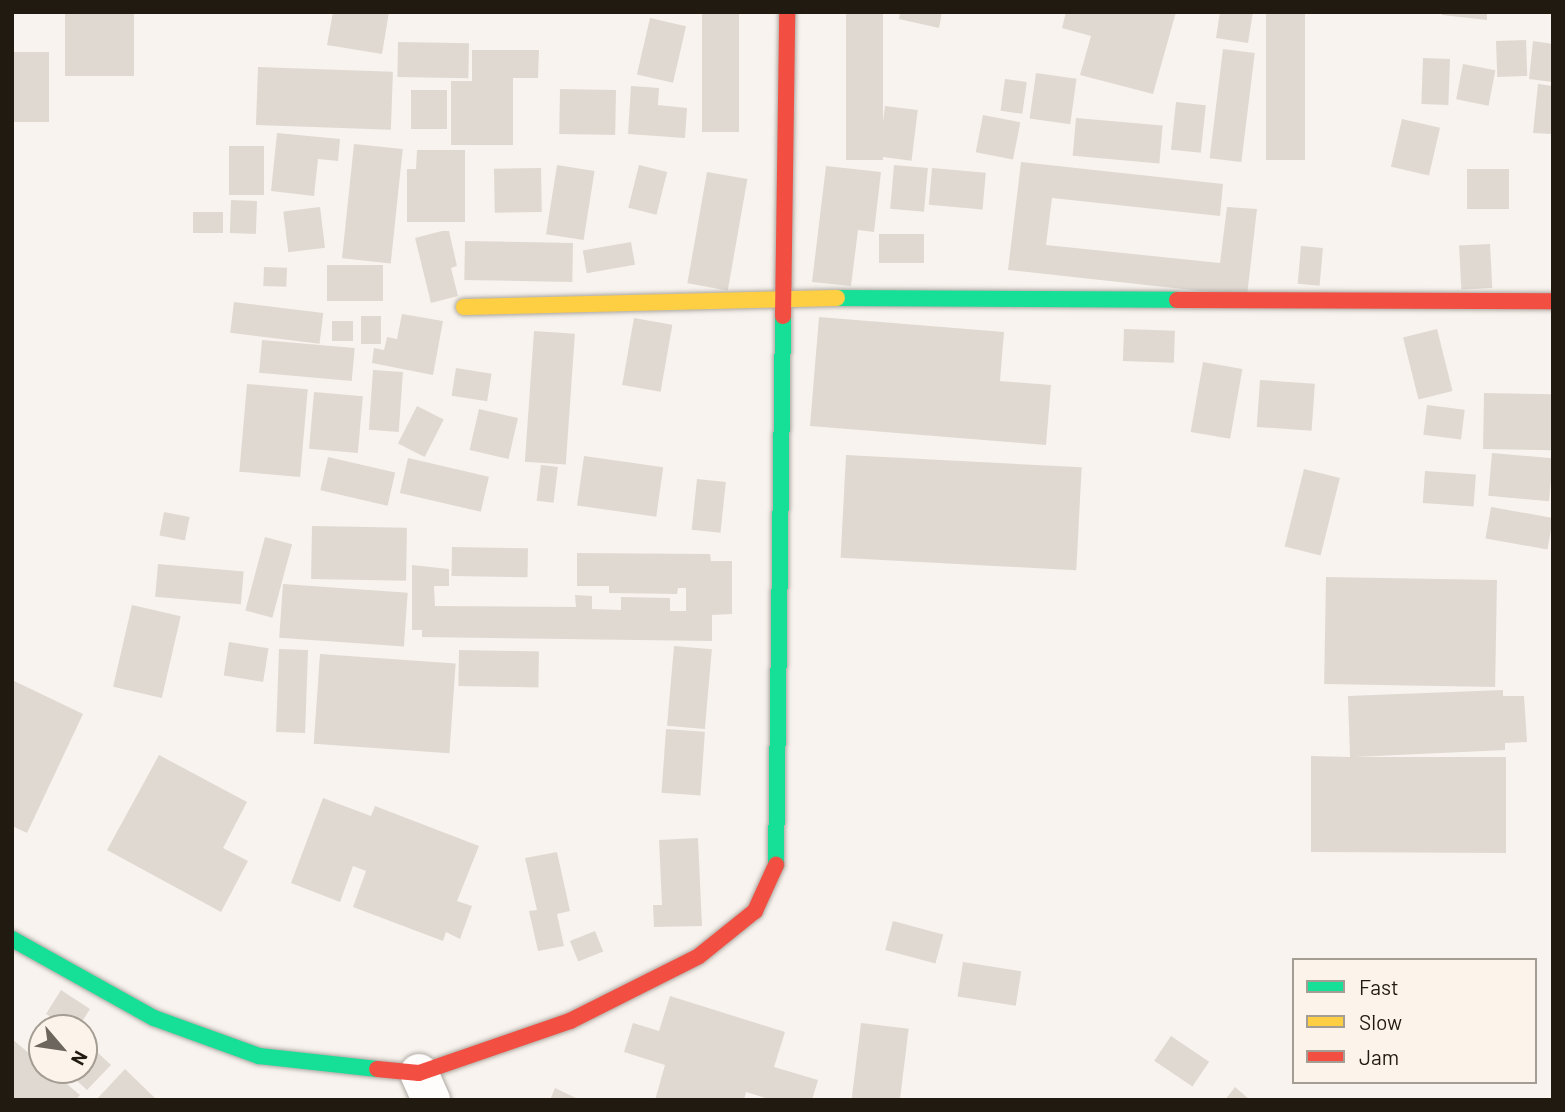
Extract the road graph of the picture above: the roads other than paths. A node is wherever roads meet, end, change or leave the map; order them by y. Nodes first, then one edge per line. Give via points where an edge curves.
1 (787, 12) edge
2 (782, 299) junction
3 (1553, 301) edge
4 (464, 306) dead end
5 (12, 939) edge
6 (425, 1087) edge

1 - 2 street
2 - 3 street
2 - 4 street
2 - 6 street via 776,863 755,911 699,956
5 - 6 street via 154,1018 259,1056

